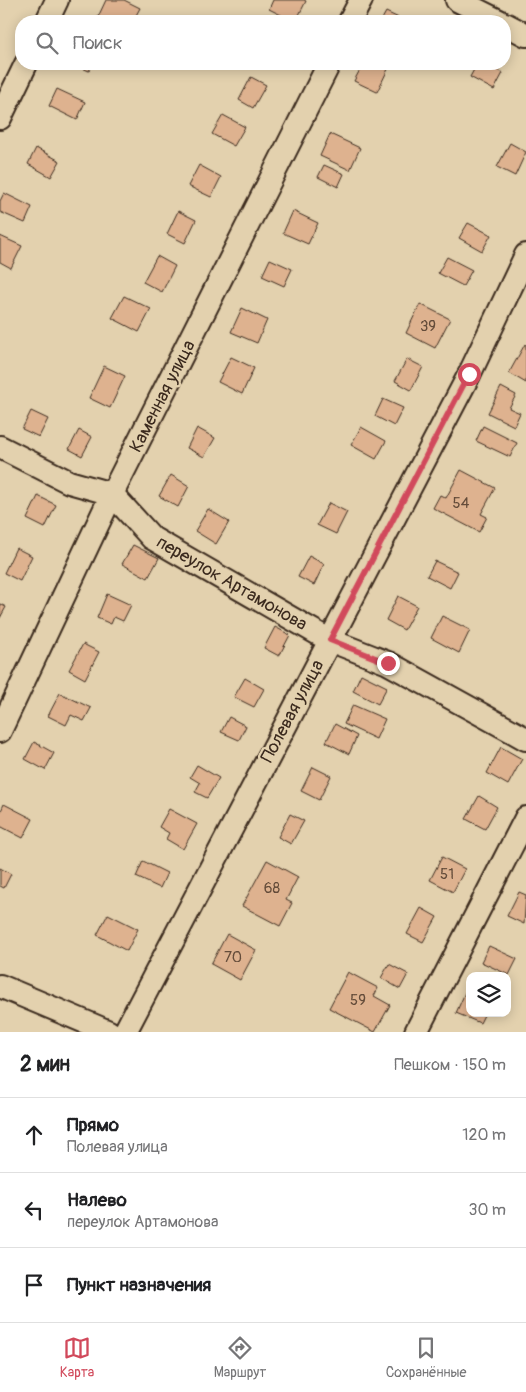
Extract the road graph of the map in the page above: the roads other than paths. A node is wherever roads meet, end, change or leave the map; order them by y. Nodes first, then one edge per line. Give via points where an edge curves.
1 (57, 0) edge
2 (360, 0) edge
3 (457, 0) edge
4 (50, 15) edge
5 (353, 15) edge
6 (487, 15) edge
7 (511, 27) edge
8 (526, 35) edge
9 (23, 70) edge
10 (326, 70) edge
11 (0, 118) edge
12 (526, 255) edge
13 (0, 447) edge
14 (112, 494) junction
15 (330, 640) junction
16 (0, 731) edge
17 (526, 739) edge
18 (526, 818) edge
19 (0, 986) edge
20 (109, 1032) edge
21 (125, 1032) edge
22 (416, 1032) edge

1 - 4 street
2 - 5 street
3 - 6 street
7 - 8 street
9 - 11 street
10 - 14 street, Каменная улица
12 - 15 street, Полевая улица via 469,374
13 - 14 street via 69,482
14 - 15 street, переулок Артамонова via 152,538
14 - 16 street, Каменная улица
15 - 17 street, переулок Артамонова via 388,663
15 - 21 street, Полевая улица
18 - 22 street
19 - 20 street

